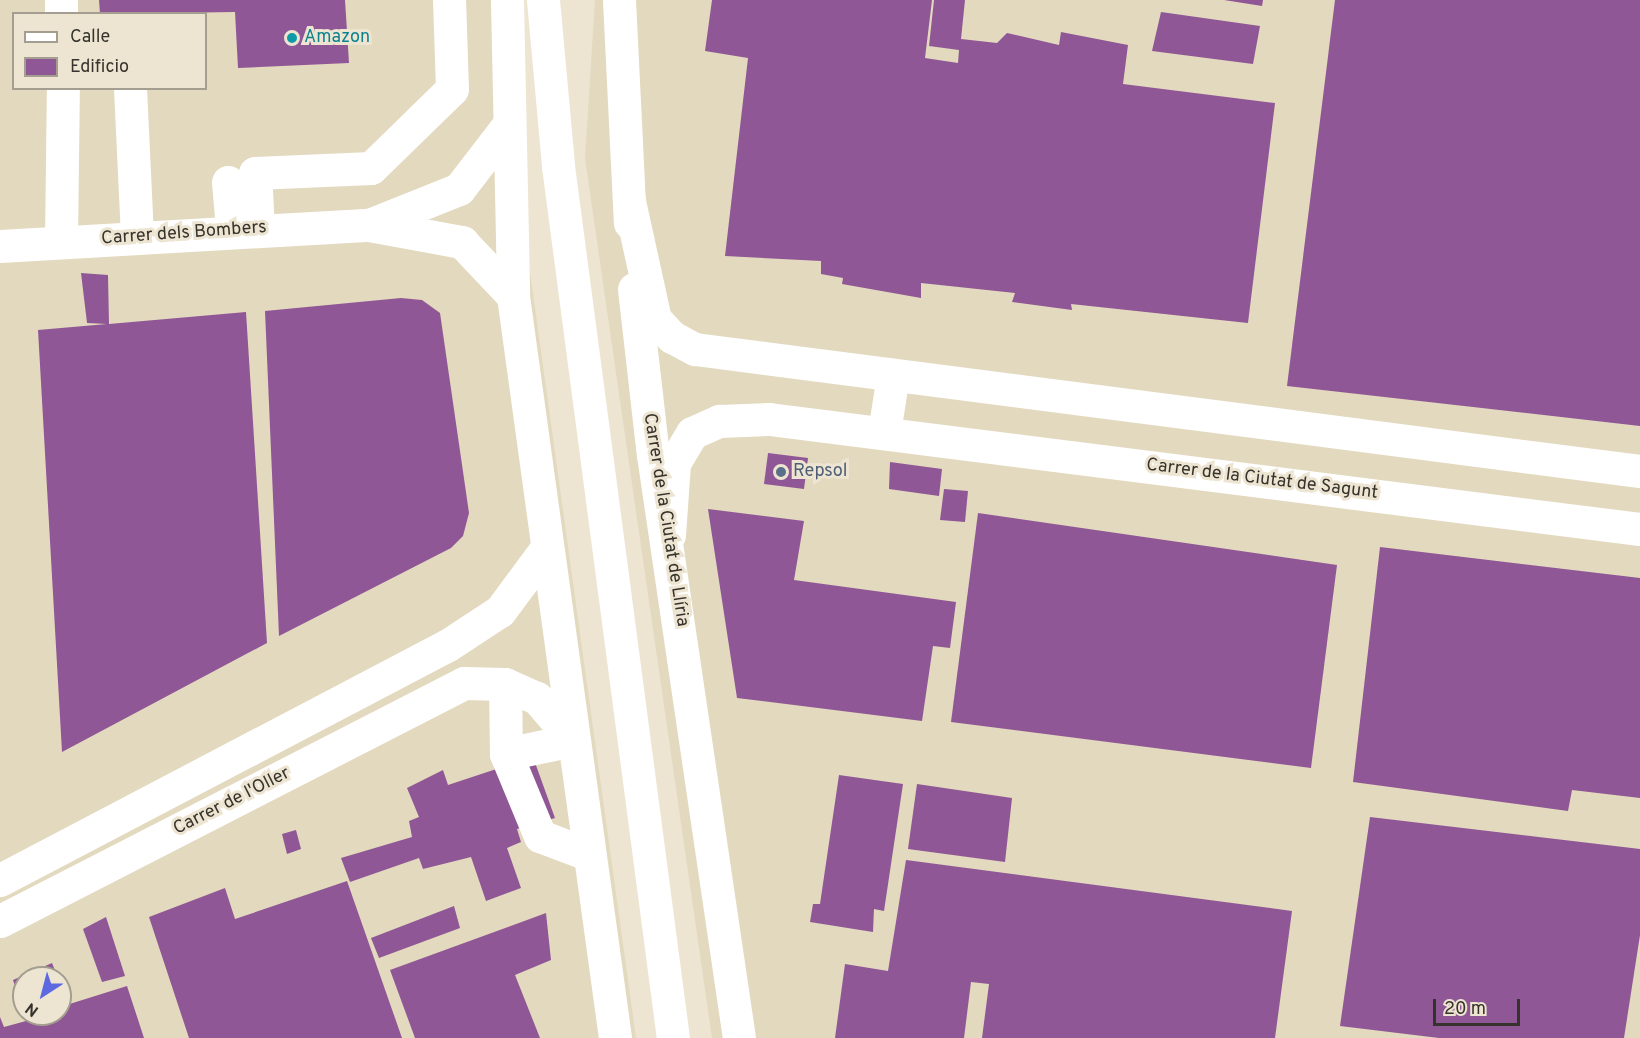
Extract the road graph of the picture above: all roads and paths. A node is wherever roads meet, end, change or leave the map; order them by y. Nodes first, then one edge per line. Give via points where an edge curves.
1 (449, 0) edge
2 (507, 0) edge
3 (543, 0) edge
4 (564, 0) edge
5 (619, 0) edge
6 (63, 90) edge
7 (130, 90) edge
8 (506, 129) junction
9 (558, 166) junction
10 (228, 182) dead end
11 (629, 201) junction
12 (369, 225) junction
13 (245, 229) junction
14 (137, 237) junction
15 (61, 242) junction
16 (0, 246) edge
17 (513, 296) junction
18 (892, 375) junction
19 (884, 432) junction
20 (1640, 471) edge
21 (1640, 529) edge
22 (669, 535) junction
23 (548, 560) junction
24 (448, 645) junction
25 (464, 683) junction
26 (505, 684) junction
27 (572, 730) junction
28 (506, 754) junction
29 (590, 855) junction
30 (0, 880) edge
31 (0, 921) edge
32 (615, 1038) edge
33 (673, 1038) edge
34 (739, 1038) edge

1 - 13 street via 452,89 371,168 255,173
2 - 8 street
3 - 9 street
4 - 9 street
5 - 11 street, Carrer de la Ciutat de Llíria
6 - 15 street
7 - 14 street
8 - 12 street, Carrer dels Bombers via 459,189
8 - 17 street
9 - 33 street
10 - 13 street
11 - 18 street via 655,319 672,337 695,349
11 - 22 street, Carrer de la Ciutat de Llíria via 637,326
12 - 13 street, Carrer dels Bombers
12 - 17 street, Carrer dels Bombers via 462,242
13 - 14 street, Carrer dels Bombers
14 - 15 street, Carrer dels Bombers
15 - 16 street, Carrer dels Bombers
17 - 23 street
18 - 19 street
18 - 20 street
19 - 21 street, Carrer de la Ciutat de Sagunt
19 - 22 street, Carrer de la Ciutat de Sagunt via 769,419 719,421 692,433 674,463
22 - 34 street, Carrer de la Ciutat de Llíria
23 - 24 street, Carrer de l'Oller via 500,611
23 - 27 street
24 - 25 street
24 - 30 street, Carrer de l'Oller
25 - 26 street, Carrer de l'Oller
25 - 31 street, Carrer de l'Oller
26 - 27 street, Carrer de l'Oller via 537,698
26 - 28 street
27 - 28 street
27 - 29 street
28 - 29 street via 540,836
29 - 32 street

